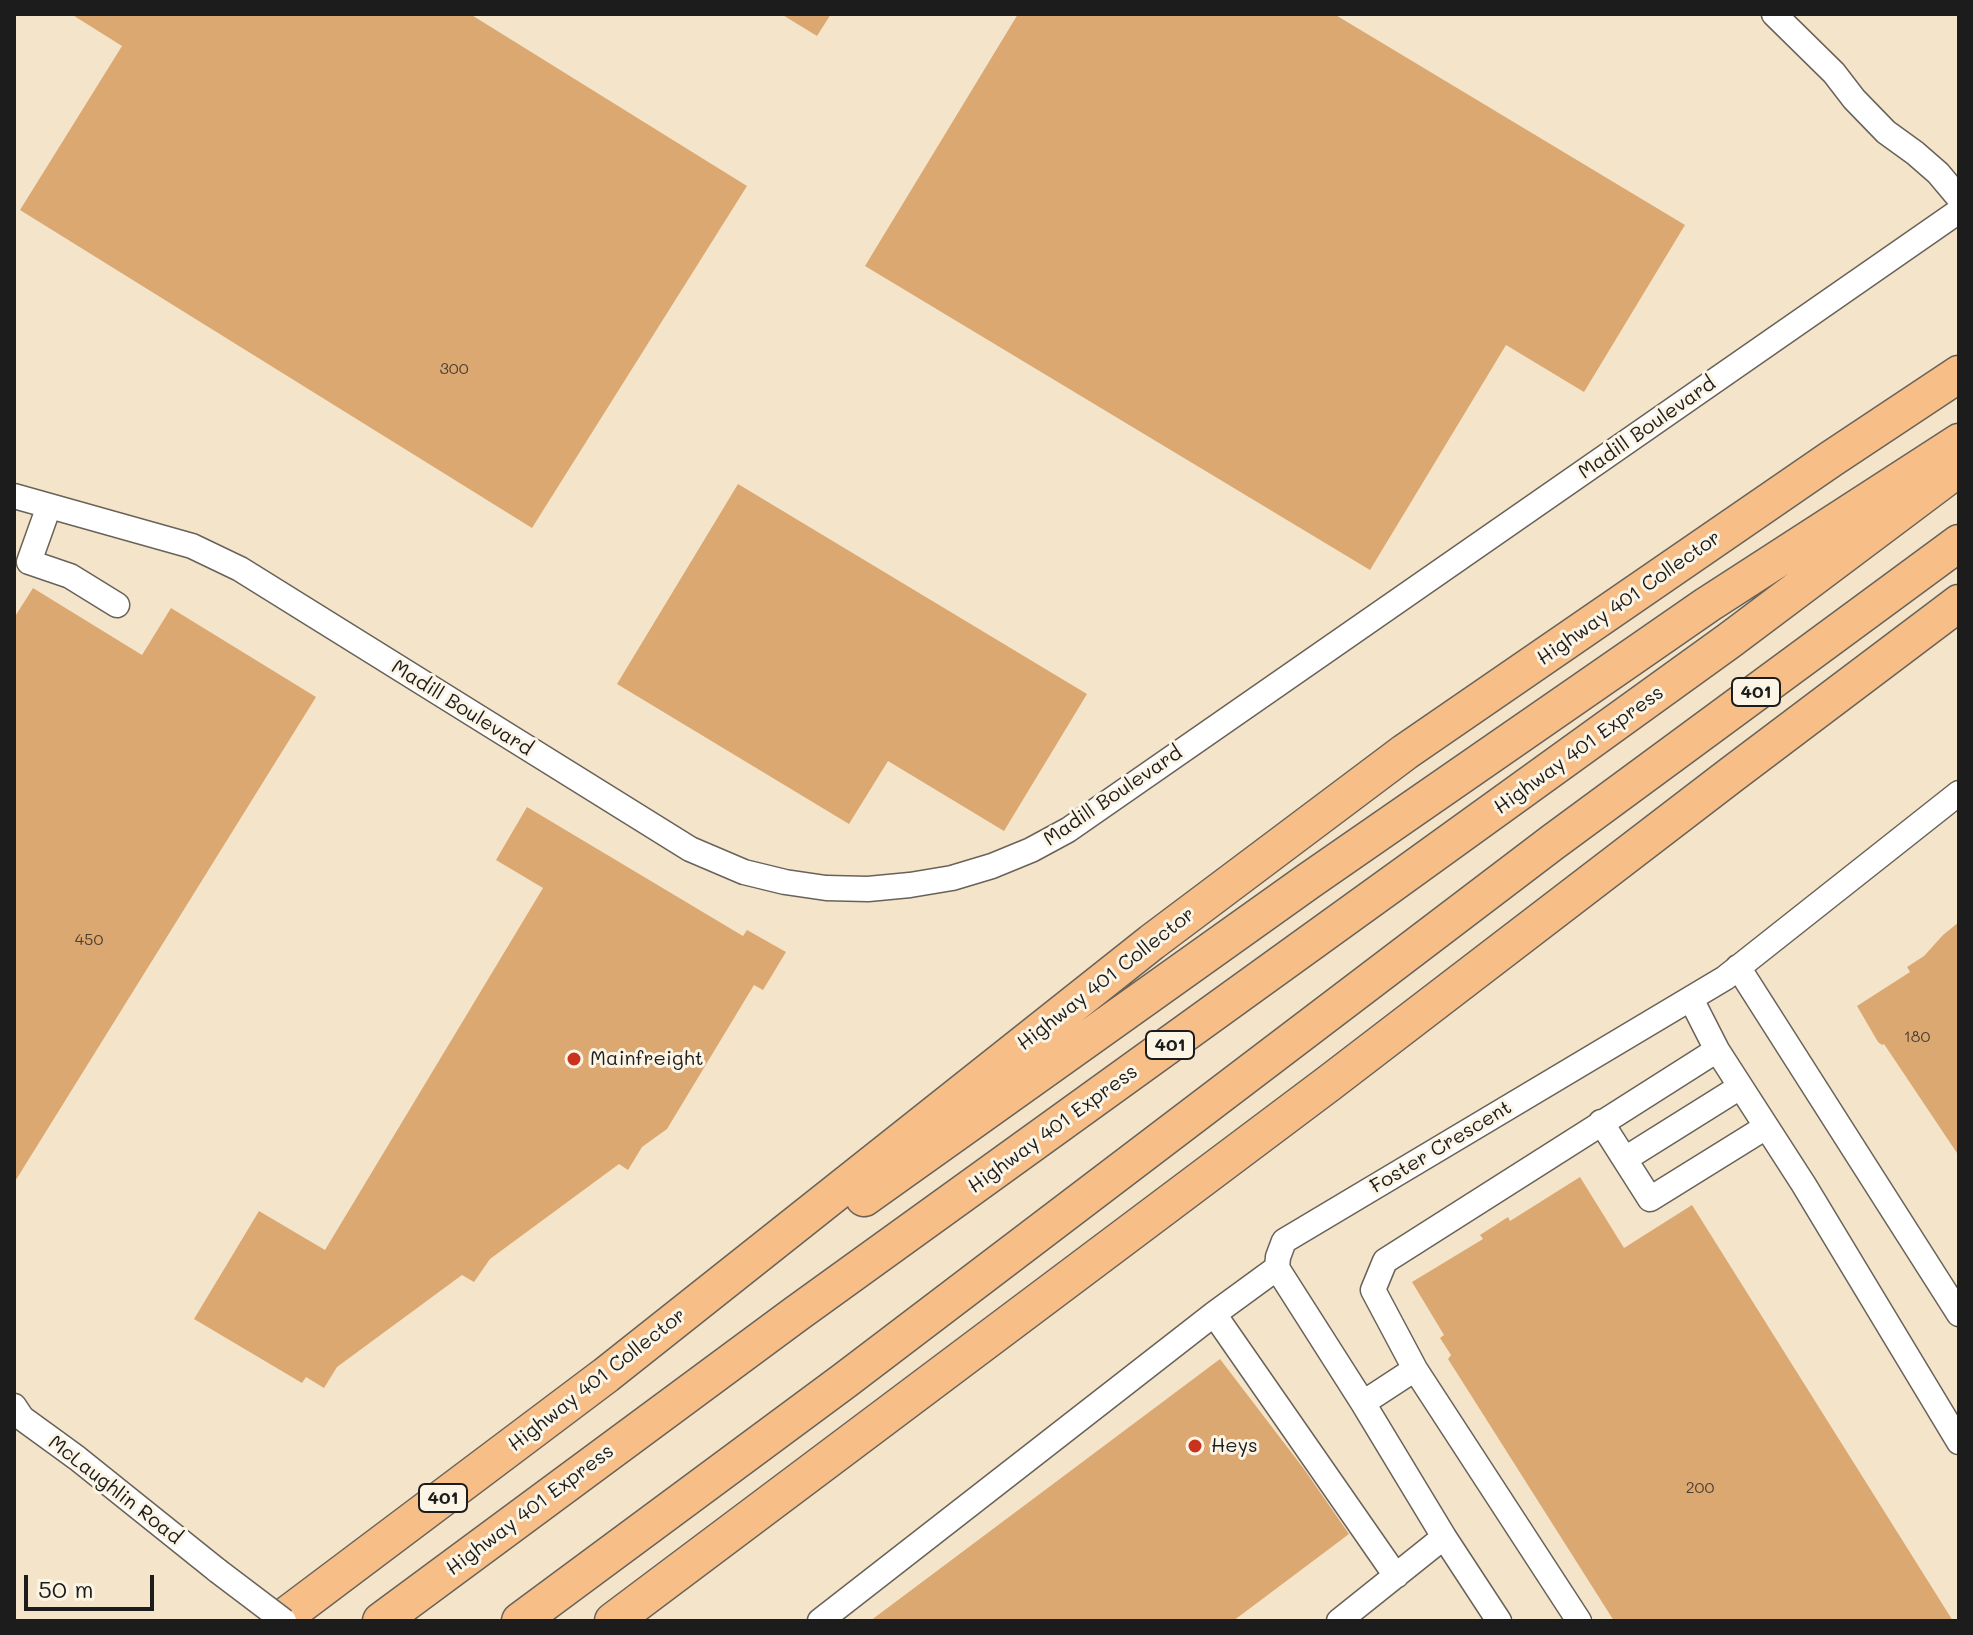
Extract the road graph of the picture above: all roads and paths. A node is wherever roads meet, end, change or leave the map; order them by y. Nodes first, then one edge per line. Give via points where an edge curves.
1 (1774, 14) edge
2 (1959, 198) edge
3 (1959, 211) edge
4 (1959, 355) edge
5 (1959, 374) edge
6 (1959, 442) edge
7 (1831, 459) junction
8 (1959, 468) edge
9 (14, 496) edge
10 (49, 506) junction
11 (1959, 543) edge
12 (22, 560) edge
13 (1959, 603) edge
14 (117, 605) dead end
15 (1959, 793) edge
16 (1738, 967) junction
17 (1691, 999) junction
18 (1717, 1050) junction
19 (1740, 1087) junction
20 (1601, 1122) junction
21 (1766, 1127) junction
22 (1625, 1159) junction
23 (1277, 1268) junction
24 (1214, 1314) junction
25 (1959, 1314) edge
26 (1415, 1369) junction
27 (606, 1375) junction
28 (1363, 1403) junction
29 (17, 1413) edge
30 (1959, 1442) edge
31 (1444, 1537) junction
32 (1396, 1576) junction
33 (1343, 1620) edge
34 (282, 1621) edge
35 (381, 1621) edge
36 (520, 1621) edge
37 (613, 1621) edge
38 (820, 1621) edge
39 (1499, 1621) edge
40 (1579, 1621) edge

1 - 2 street via 1886,132 1938,173
3 - 10 street, Madill Boulevard via 1068,830 992,866 910,885 826,888 785,882 744,872 690,849 240,569 192,546
4 - 7 highway
5 - 7 highway, Highway 401 Collector / 401
6 - 27 highway via 1681,623
7 - 27 highway, Highway 401 Collector / 401 via 1405,752 1152,942
8 - 35 highway, Highway 401 Express / 401
9 - 10 street, Madill Boulevard
10 - 12 street
11 - 36 highway, 401 via 1553,842 857,1372
12 - 14 street via 70,576
13 - 37 highway, 401
15 - 16 street, Foster Crescent
16 - 17 street, Foster Crescent
16 - 25 street
17 - 18 street
17 - 23 street, Foster Crescent via 1284,1241
18 - 19 street
18 - 20 street
19 - 21 street
19 - 22 street
20 - 22 street
20 - 26 street via 1385,1261 1373,1290
21 - 22 street via 1650,1199
21 - 30 street
23 - 24 street
23 - 28 street
24 - 32 street
24 - 38 street
26 - 28 street
26 - 40 street
27 - 34 highway, Highway 401 Collector / 401
28 - 31 street
29 - 34 street, McLaughlin Road, bridge
31 - 32 street
31 - 39 street
32 - 33 street

